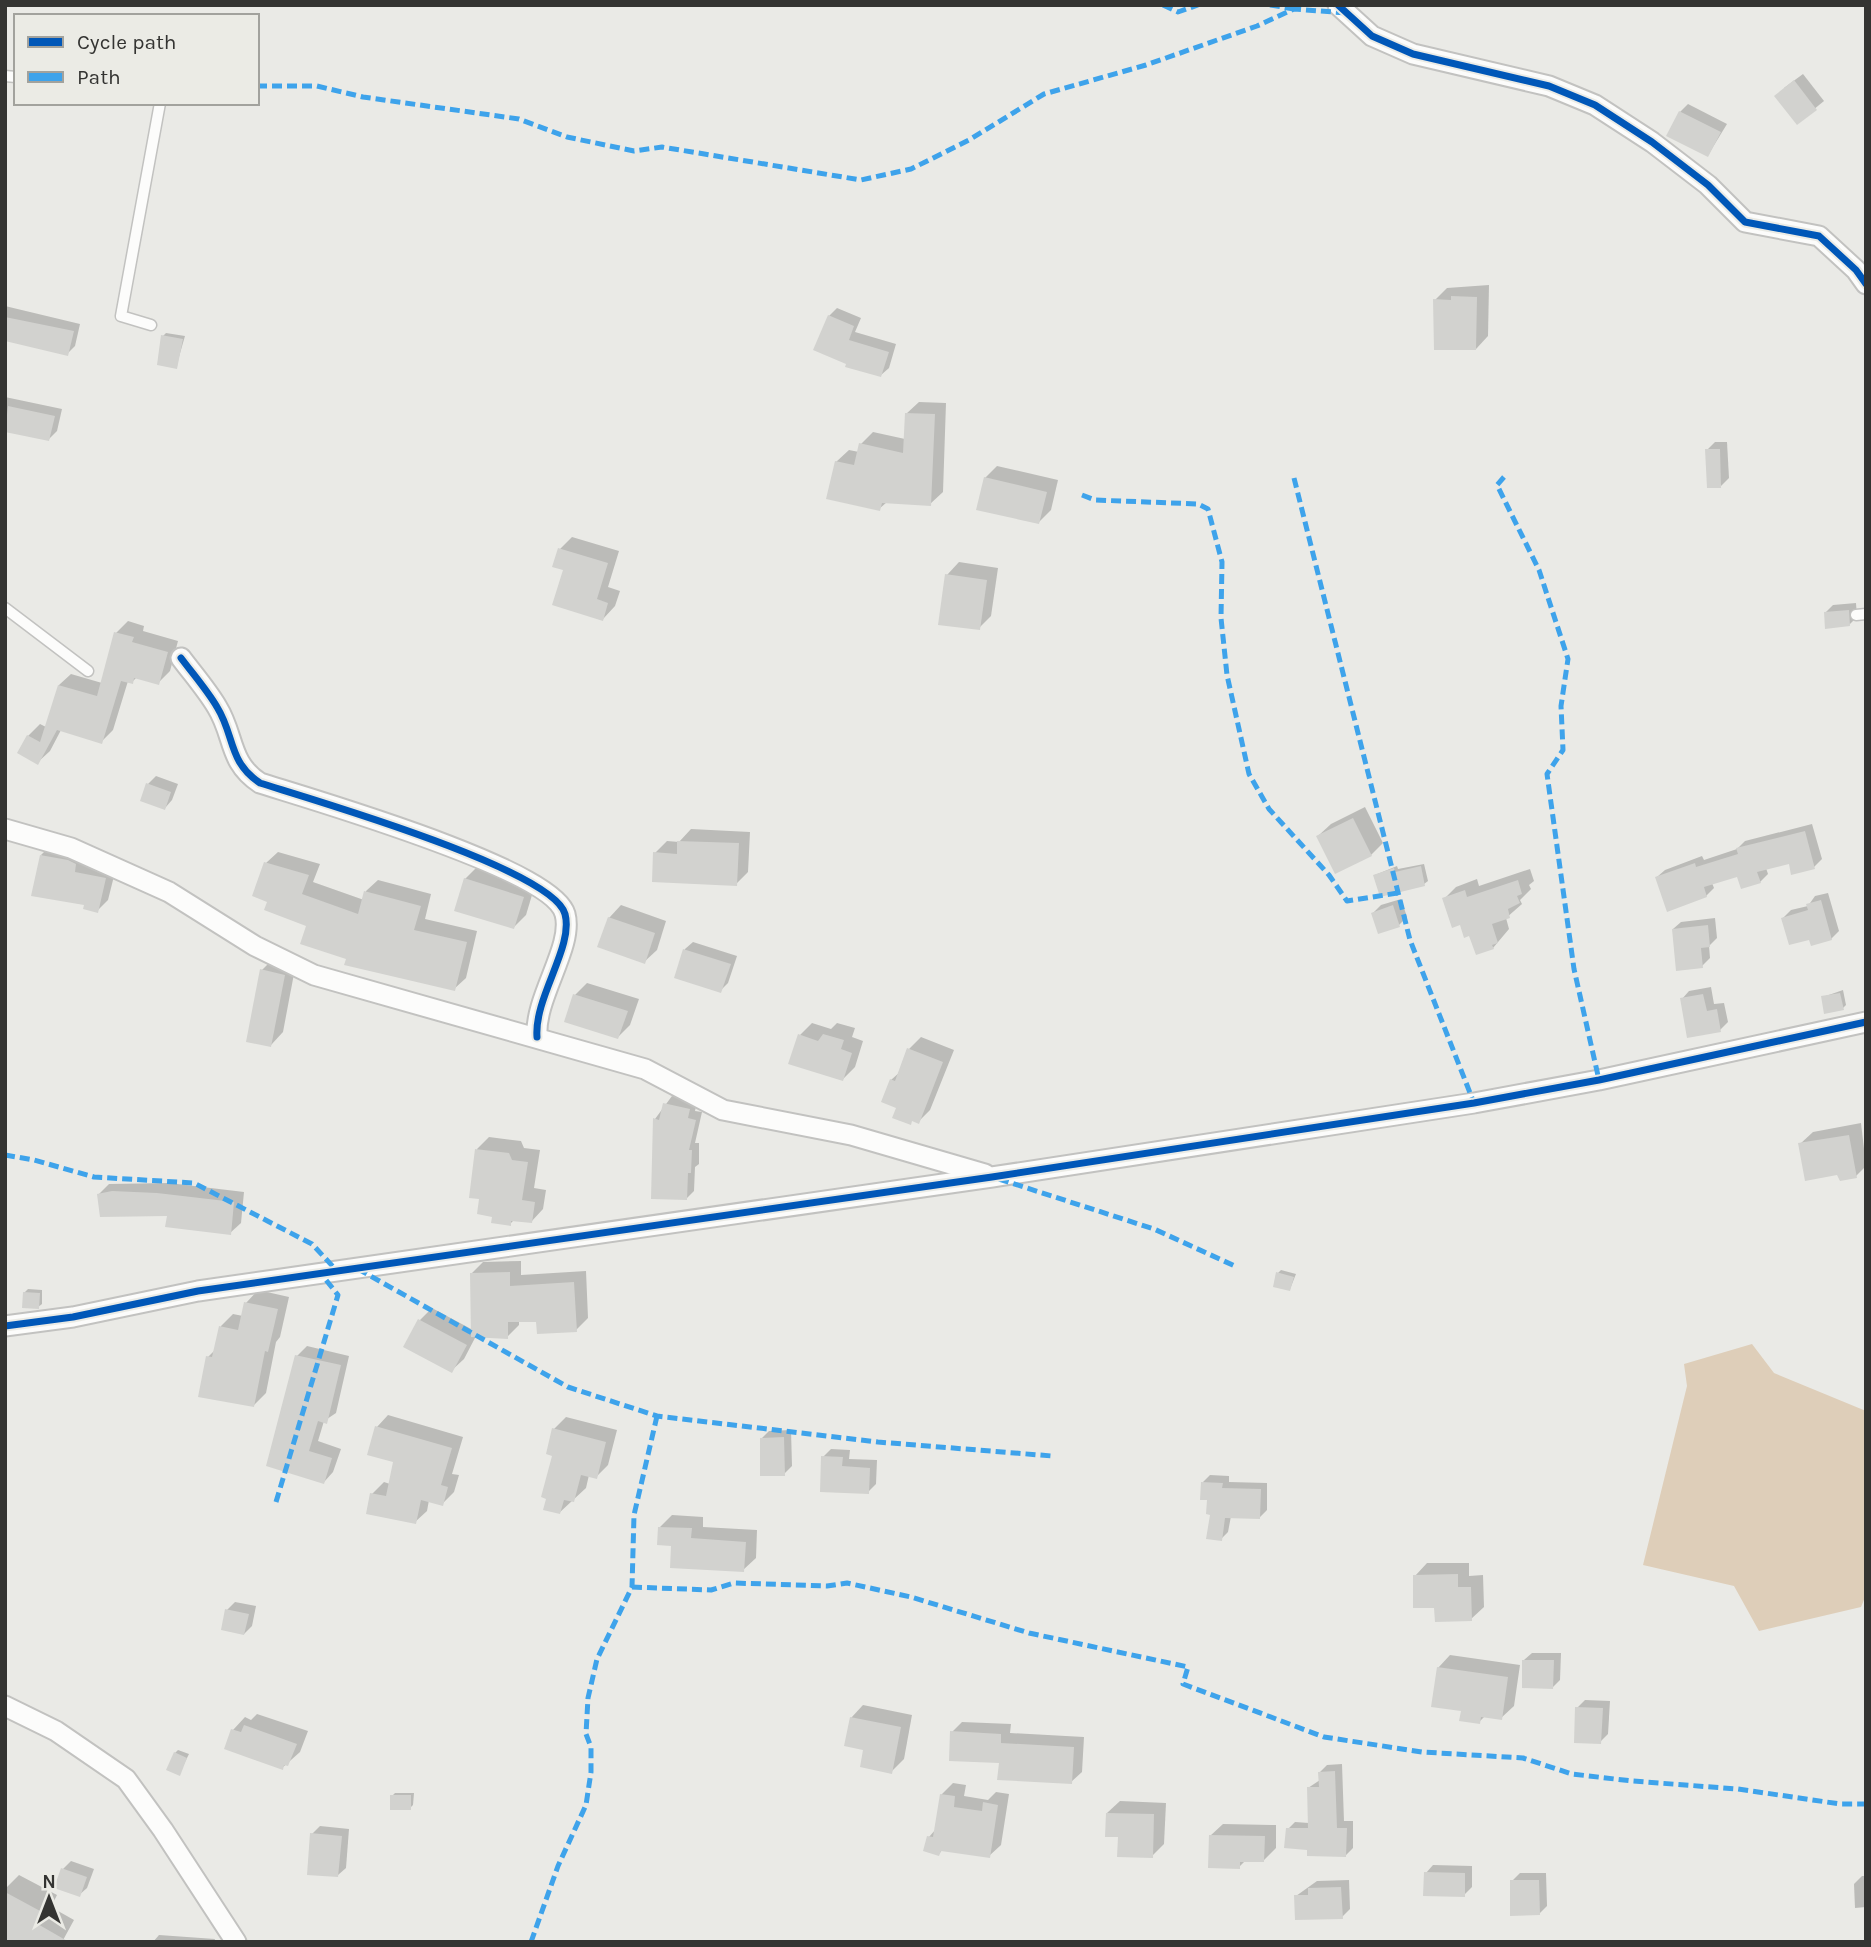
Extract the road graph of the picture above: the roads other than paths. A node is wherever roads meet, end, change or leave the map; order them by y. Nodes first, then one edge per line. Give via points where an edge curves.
1 (1338, 5) edge
2 (160, 105) edge
3 (1866, 285) edge
4 (150, 325) dead end
5 (5, 608) edge
6 (181, 657) dead end
7 (88, 671) dead end
8 (5, 829) edge
9 (1866, 1022) edge
10 (537, 1037) junction
11 (992, 1177) junction
12 (5, 1326) edge
13 (5, 1706) edge
14 (236, 1942) edge

1 - 3 street via 1372,36 1413,54 1549,86 1595,105 1708,185 1745,222 1819,236
2 - 4 lane via 121,316
5 - 7 lane
6 - 10 street via 218,708 245,773 260,783 469,853 547,891 559,902 565,929 538,1009
8 - 10 street via 71,848 169,892 255,946 314,975
9 - 11 street via 1474,1103
10 - 11 street via 645,1069 723,1110 851,1135
11 - 12 street via 198,1291
13 - 14 street via 56,1731 126,1779

